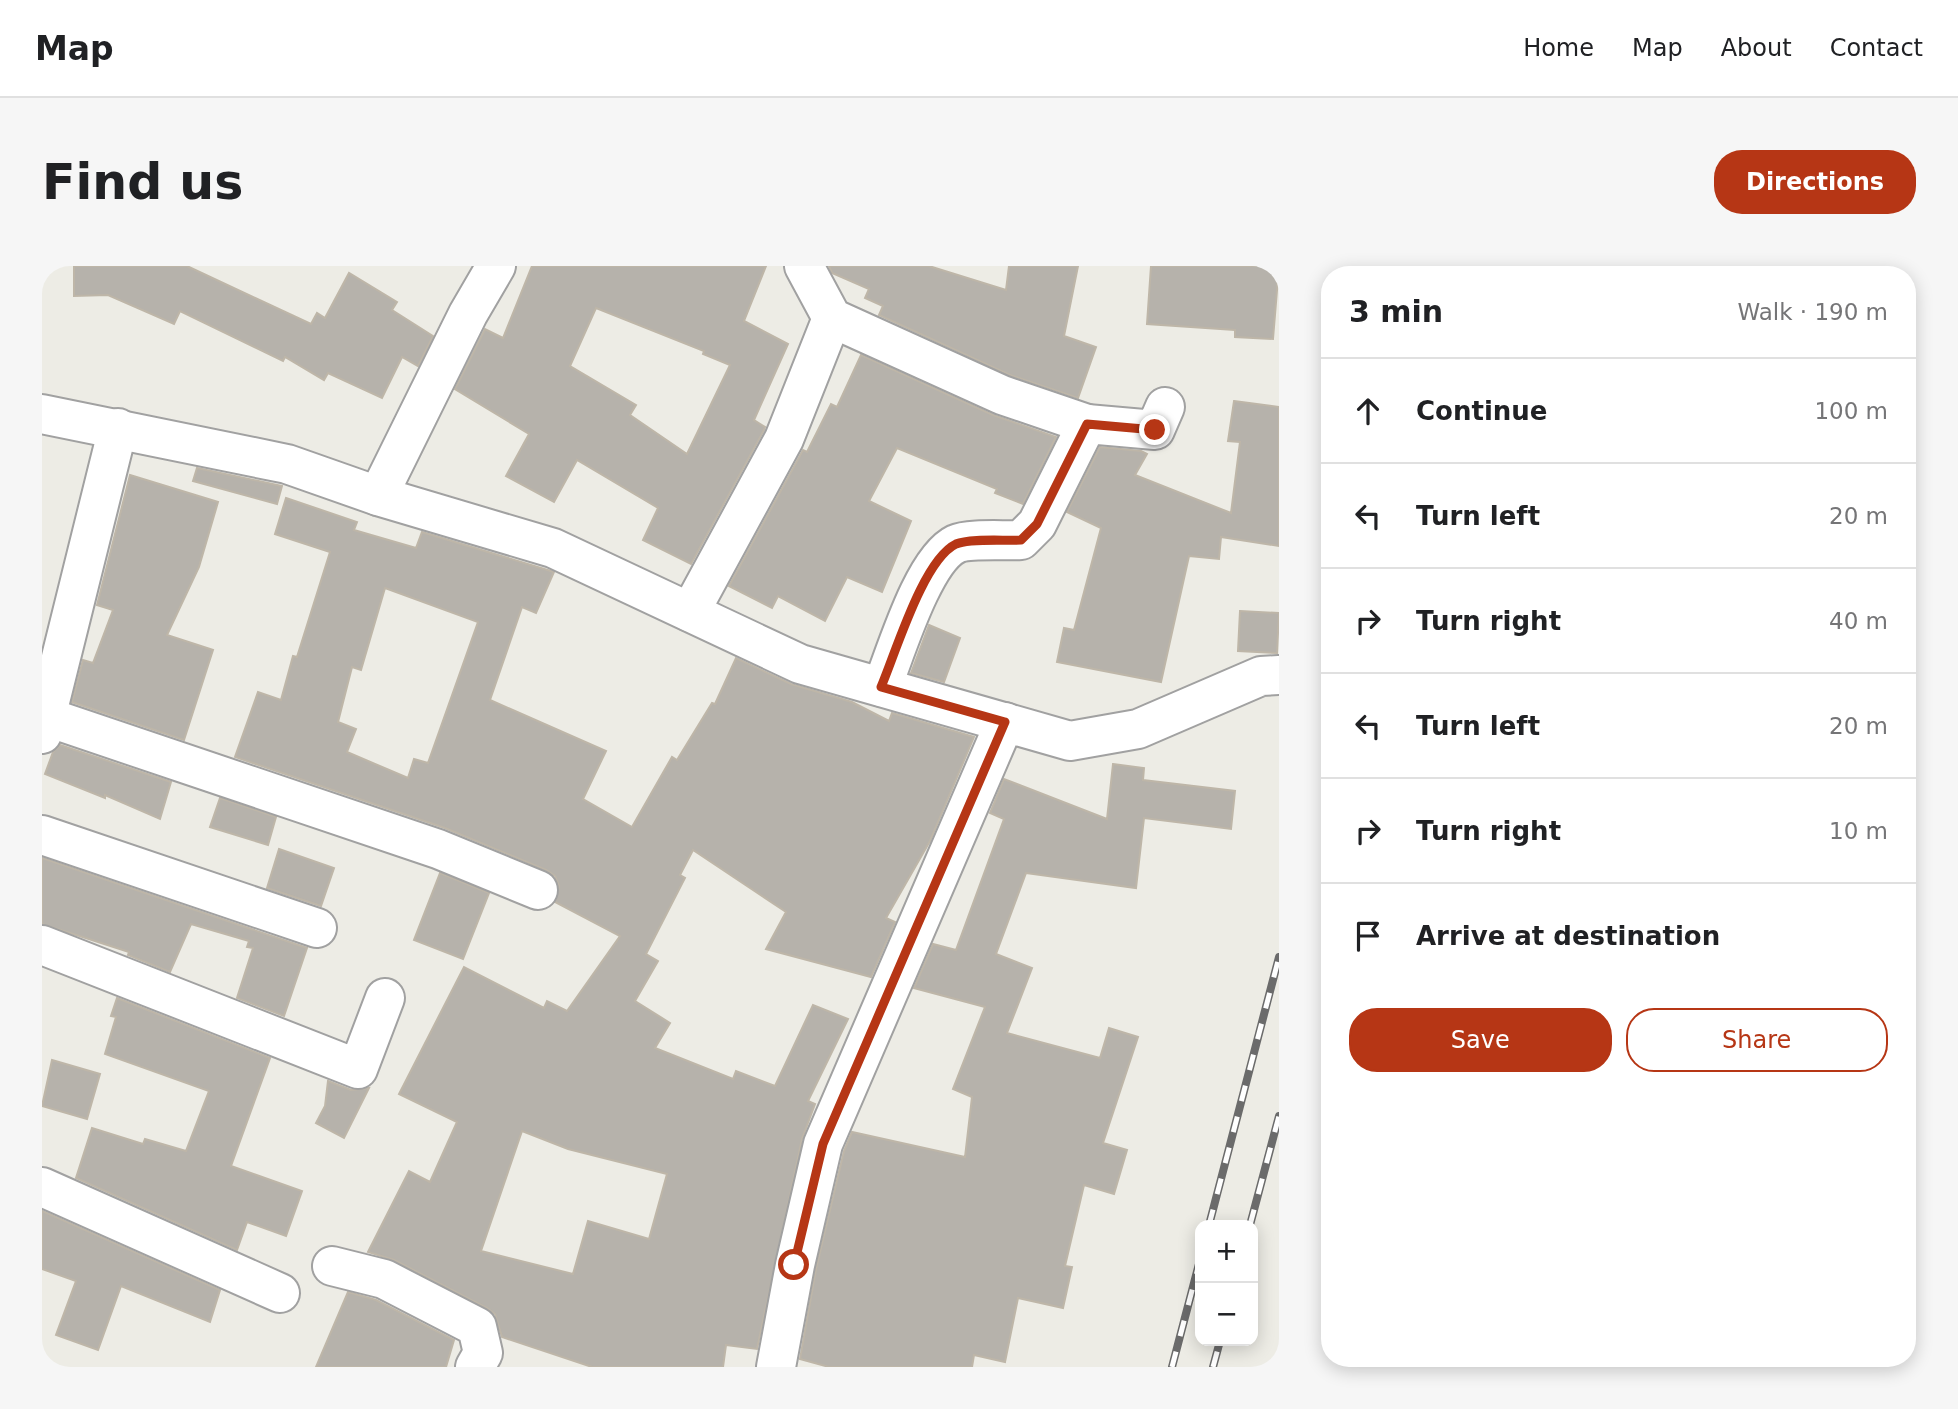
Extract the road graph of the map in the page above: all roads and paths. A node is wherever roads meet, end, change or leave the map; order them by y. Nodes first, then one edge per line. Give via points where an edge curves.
1 (496, 266) edge
2 (804, 266) edge
3 (832, 318) junction
4 (1165, 407) dead end
5 (42, 414) edge
6 (1087, 424) junction
7 (118, 428) junction
8 (378, 496) junction
9 (690, 612) junction
10 (1279, 675) edge
11 (881, 687) junction
12 (1005, 722) junction
13 (44, 725) edge
14 (42, 835) edge
15 (538, 890) dead end
16 (317, 928) dead end
17 (42, 945) edge
18 (385, 998) dead end
19 (42, 1187) edge
20 (332, 1266) dead end
21 (280, 1293) dead end
22 (475, 1367) edge
23 (776, 1367) edge

1 - 8 street
2 - 3 street
3 - 6 street via 1002,395
3 - 9 street via 784,439
4 - 6 street via 1155,430
5 - 7 street
6 - 11 street via 1037,524 1021,540 958,543 944,553 929,575
7 - 8 street via 286,464
7 - 13 street
8 - 9 street via 553,548
9 - 11 street via 800,664
10 - 12 street via 1261,676 1138,729 1070,741
11 - 12 street
12 - 23 street via 823,1144
13 - 15 street via 438,849
14 - 16 street
17 - 18 street via 358,1069
19 - 21 street
20 - 22 street via 384,1279 477,1327 483,1353

